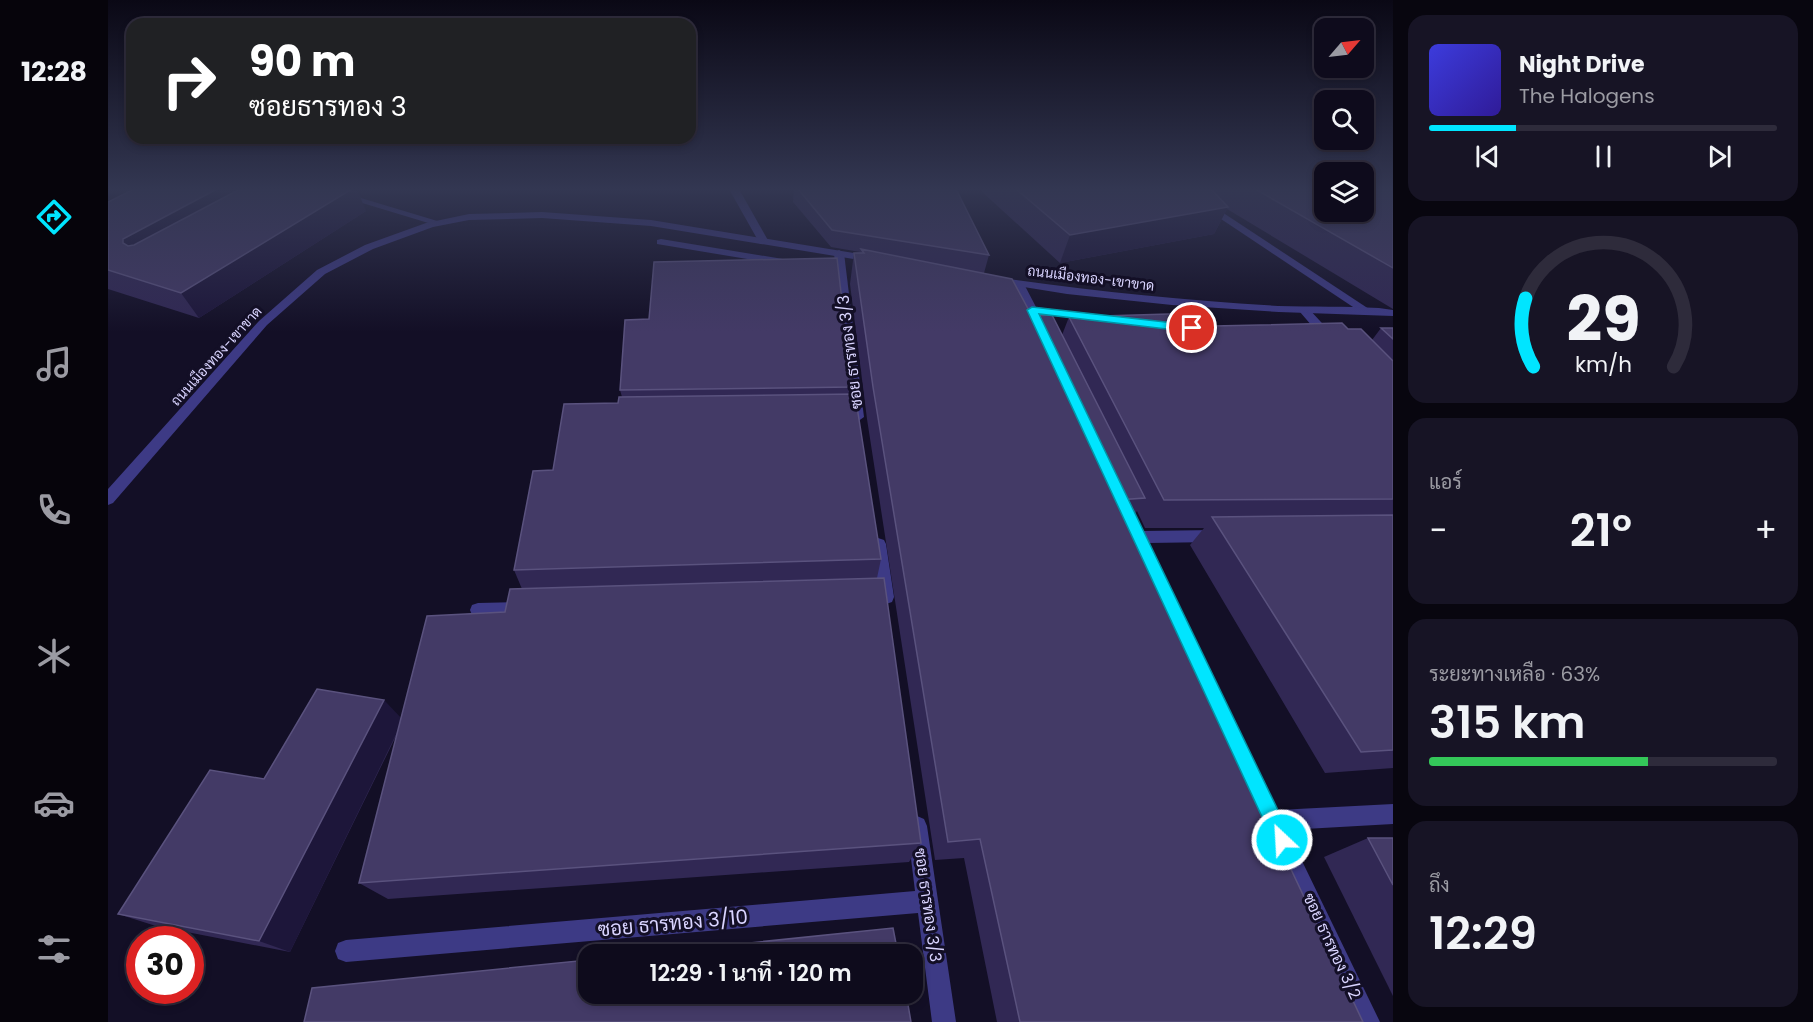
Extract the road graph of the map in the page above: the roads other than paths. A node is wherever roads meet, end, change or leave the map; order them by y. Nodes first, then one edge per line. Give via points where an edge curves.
1 (399, 237) edge
2 (732, 237) edge
3 (761, 237) edge
4 (1253, 237) edge
5 (661, 242) dead end
6 (764, 242) junction
7 (839, 253) junction
8 (885, 261) edge
9 (796, 264) edge
10 (986, 279) edge
11 (1019, 284) junction
12 (1009, 306) edge
13 (1363, 309) junction
14 (1032, 310) junction
15 (1304, 310) junction
16 (1393, 313) edge
17 (1123, 321) edge
18 (1305, 336) edge
19 (1049, 347) edge
20 (854, 423) edge
21 (1113, 484) edge
22 (108, 499) edge
23 (876, 531) edge
24 (1231, 536) edge
25 (1138, 537) junction
26 (883, 602) edge
27 (548, 608) edge
28 (478, 610) dead end
29 (915, 808) edge
30 (1393, 814) edge
31 (1273, 820) junction
32 (928, 901) junction
33 (346, 951) dead end
34 (944, 1022) edge
35 (1368, 1022) edge

1 - 22 street, ถนนเมืองทอง-เขาขาด via 321,272 263,323
2 - 6 street, ถนนเมืองทอง-เขาขาด
3 - 6 street
4 - 13 street
5 - 9 street
6 - 7 street, ถนนเมืองทอง-เขาขาด
7 - 8 street, ถนนเมืองทอง-เขาขาด
7 - 20 street, ซอย ธารทอง 3/3
10 - 11 street, ถนนเมืองทอง-เขาขาด
11 - 14 street
11 - 15 street, ถนนเมืองทอง-เขาขาด via 1142,300
12 - 14 street
13 - 15 street, ถนนเมืองทอง-เขาขาด
13 - 16 street, ถนนเมืองทอง-เขาขาด
14 - 17 street
14 - 19 street
15 - 18 street via 1334,339
21 - 25 street, ซอย ธารทอง 3/2
23 - 26 street
24 - 25 street
25 - 31 street, ซอย ธารทอง 3/2
27 - 28 street
29 - 32 street, ซอย ธารทอง 3/3
30 - 31 street
31 - 35 street, ซอย ธารทอง 3/2
32 - 33 street, ซอย ธารทอง 3/10
32 - 34 street, ซอย ธารทอง 3/3

